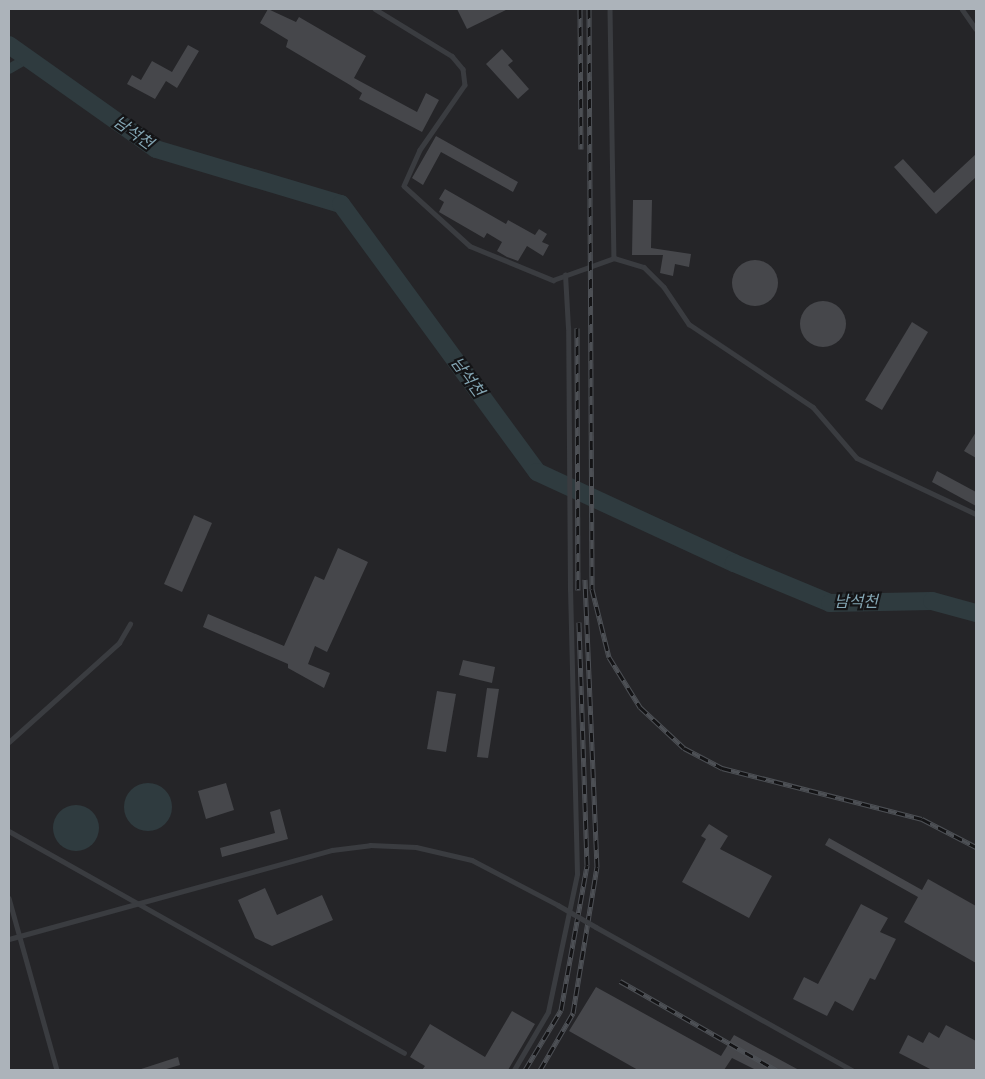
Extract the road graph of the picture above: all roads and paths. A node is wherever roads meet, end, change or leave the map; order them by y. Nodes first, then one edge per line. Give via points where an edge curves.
1 (375, 9) edge
2 (610, 9) edge
3 (962, 9) edge
4 (976, 29) edge
5 (614, 258) junction
6 (565, 275) junction
7 (976, 514) edge
8 (130, 624) dead end
9 (9, 742) edge
10 (9, 831) edge
11 (9, 898) edge
12 (137, 902) junction
13 (19, 936) junction
14 (9, 939) edge
15 (404, 1053) dead end
16 (56, 1070) edge
17 (514, 1070) edge
18 (852, 1070) edge

1 - 6 lane via 452,56 463,69 465,85 420,150 404,186 470,246 553,280
2 - 5 lane
3 - 4 lane
5 - 6 lane
5 - 7 lane via 644,267 664,288 689,324 813,406 857,458
6 - 17 lane via 576,874 548,1012
8 - 9 lane via 118,643
10 - 12 lane
11 - 13 lane
12 - 13 lane
12 - 15 lane
12 - 18 lane, bridge via 332,850 370,845 416,847 472,860
13 - 14 lane
13 - 16 lane

